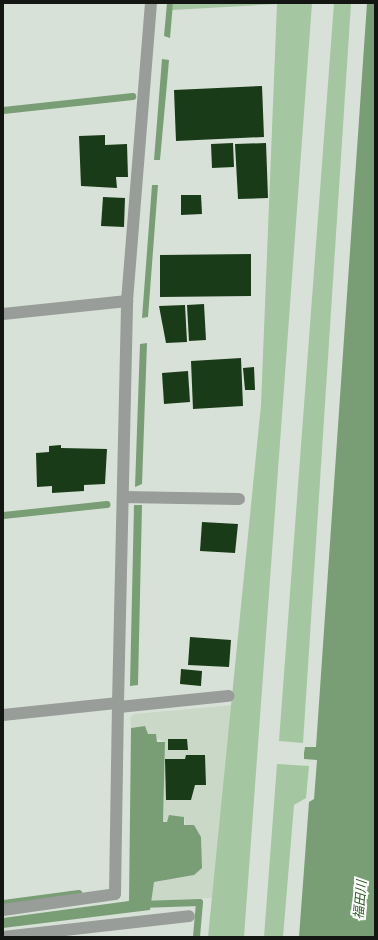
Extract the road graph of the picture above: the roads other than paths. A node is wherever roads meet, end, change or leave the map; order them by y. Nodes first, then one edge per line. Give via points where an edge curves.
1 (151, 3) edge
2 (127, 301) junction
3 (3, 314) edge
4 (123, 497) junction
5 (239, 499) dead end
6 (228, 696) dead end
7 (119, 705) junction
8 (3, 715) edge
9 (3, 910) edge
10 (189, 916) dead end
11 (3, 936) edge

1 - 2 street
2 - 3 street
2 - 4 street
4 - 5 street
4 - 7 street
6 - 7 street
7 - 8 street
7 - 9 street via 115,894
10 - 11 street

